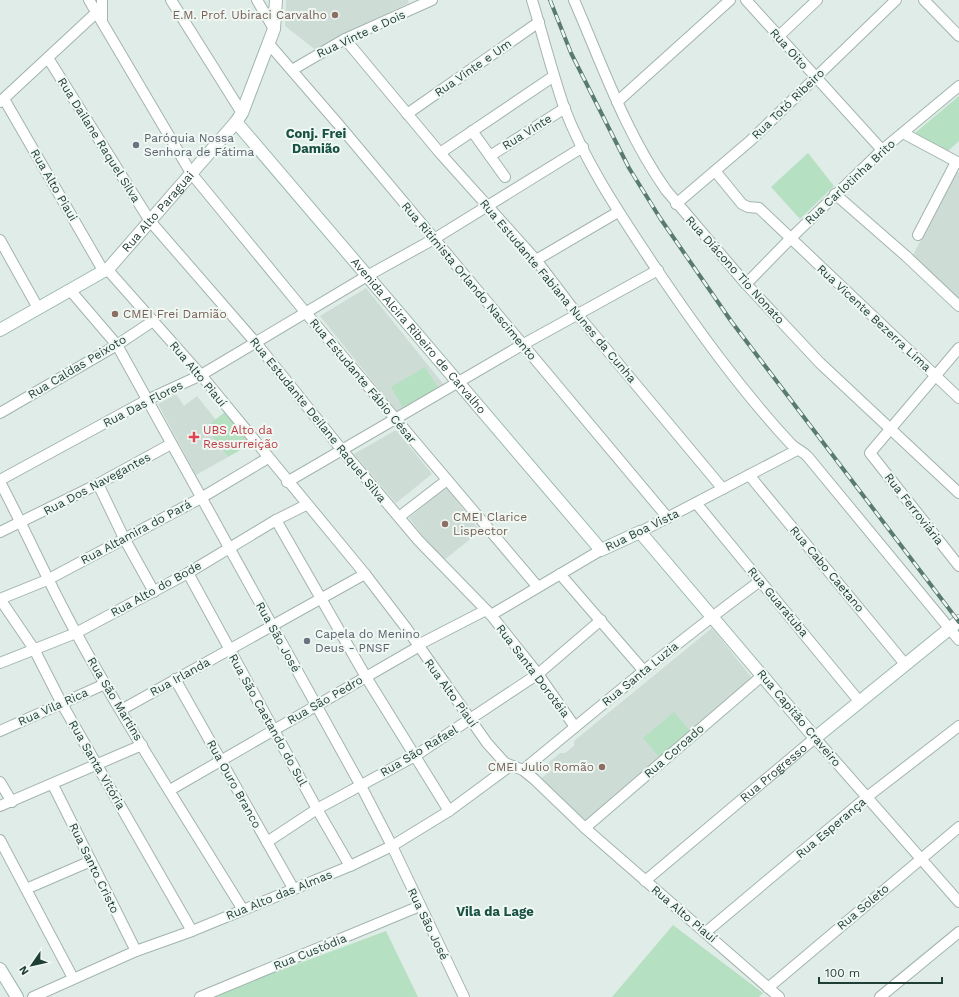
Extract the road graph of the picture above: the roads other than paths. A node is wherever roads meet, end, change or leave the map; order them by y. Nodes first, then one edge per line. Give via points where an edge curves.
1 (89, 0) edge
2 (102, 0) edge
3 (171, 0) edge
4 (257, 0) edge
5 (276, 0) edge
6 (432, 0) edge
7 (532, 0) edge
8 (574, 0) edge
9 (730, 0) edge
10 (746, 0) edge
11 (817, 0) edge
12 (896, 0) edge
13 (924, 0) edge
14 (99, 17) junction
15 (539, 22) junction
16 (274, 29) junction
17 (959, 36) edge
18 (778, 37) junction
19 (345, 39) junction
20 (269, 44) junction
21 (48, 58) junction
22 (292, 70) junction
23 (554, 76) junction
24 (816, 78) junction
25 (959, 87) edge
26 (2, 100) edge
27 (617, 102) junction
28 (565, 108) junction
29 (407, 114) junction
30 (239, 118) junction
31 (472, 131) junction
32 (902, 133) junction
33 (583, 146) junction
34 (882, 150) junction
35 (440, 153) junction
36 (490, 156) junction
37 (958, 162) edge
38 (715, 171) junction
39 (191, 173) junction
40 (505, 177) dead end
41 (835, 194) junction
42 (676, 204) junction
43 (488, 206) junction
44 (618, 212) junction
45 (150, 221) junction
46 (918, 235) dead end
47 (434, 239) junction
48 (790, 239) junction
49 (0, 240) edge
50 (536, 260) junction
51 (106, 270) junction
52 (658, 270) junction
53 (367, 276) junction
54 (746, 284) junction
55 (70, 290) junction
56 (959, 306) edge
57 (38, 308) junction
58 (306, 313) junction
59 (576, 314) junction
60 (153, 321) junction
61 (0, 330) edge
62 (256, 343) junction
63 (522, 344) junction
64 (117, 345) junction
65 (959, 348) edge
66 (201, 375) junction
67 (936, 376) junction
68 (457, 382) junction
69 (959, 398) edge
70 (147, 400) junction
71 (0, 413) edge
72 (395, 420) junction
73 (890, 429) junction
74 (172, 444) junction
75 (342, 450) junction
76 (797, 450) junction
77 (268, 458) junction
78 (749, 475) junction
79 (447, 480) junction
80 (0, 481) edge
81 (287, 482) junction
82 (98, 484) junction
83 (723, 489) junction
84 (959, 493) edge
85 (201, 498) junction
86 (696, 503) junction
87 (306, 505) junction
88 (399, 517) junction
89 (668, 518) junction
90 (276, 520) junction
91 (22, 522) junction
92 (0, 532) edge
93 (640, 532) junction
94 (124, 538) junction
95 (228, 548) junction
96 (601, 550) junction
97 (959, 566) edge
98 (188, 573) junction
99 (365, 574) junction
100 (560, 574) junction
101 (47, 580) junction
102 (760, 581) junction
103 (537, 586) junction
104 (154, 592) junction
105 (321, 598) junction
106 (0, 599) edge
107 (488, 613) junction
108 (711, 616) junction
109 (601, 620) junction
110 (956, 623) edge
111 (272, 626) junction
112 (76, 633) junction
113 (959, 640) edge
114 (418, 646) junction
115 (34, 649) junction
116 (230, 649) junction
117 (0, 663) edge
118 (905, 664) junction
119 (643, 670) junction
120 (538, 674) junction
121 (762, 675) junction
122 (366, 677) junction
123 (175, 679) junction
124 (105, 684) junction
125 (860, 701) junction
126 (62, 704) junction
127 (317, 705) junction
128 (121, 710) junction
129 (470, 720) junction
130 (575, 726) junction
131 (959, 726) edge
132 (274, 730) junction
133 (0, 731) edge
134 (815, 738) junction
135 (142, 745) junction
136 (415, 756) junction
137 (221, 761) junction
138 (96, 764) junction
139 (510, 766) junction
140 (523, 770) junction
141 (0, 782) edge
142 (53, 785) junction
143 (360, 786) junction
144 (170, 790) junction
145 (867, 797) junction
146 (12, 802) junction
147 (0, 806) edge
148 (317, 809) junction
149 (449, 811) junction
150 (959, 827) edge
151 (585, 828) junction
152 (0, 840) edge
153 (267, 842) junction
154 (392, 846) junction
155 (921, 859) junction
156 (91, 861) junction
157 (350, 866) junction
158 (645, 881) junction
159 (293, 888) junction
160 (26, 889) junction
161 (959, 902) edge
162 (420, 906) junction
163 (243, 910) junction
164 (192, 931) junction
165 (706, 932) junction
166 (959, 932) edge
167 (136, 951) junction
168 (0, 970) edge
169 (73, 978) junction
170 (768, 988) junction
171 (17, 997) edge
172 (33, 997) edge
173 (200, 997) edge
174 (464, 997) edge
175 (779, 997) edge
176 (880, 997) edge

1 - 14 street, Rua Estudante Fábio César
2 - 14 street
3 - 30 street, Avenida Alcira Ribeiro de Carvalho
4 - 16 street
5 - 16 street, Rua Alto Paraguai
6 - 19 street, Rua Vinte e Dois
7 - 15 street
8 - 27 street, Rua Diácono Tio Nonato
9 - 27 street
10 - 18 street, Rua Oito
11 - 18 street
12 - 24 street, Rua Totó Ribeiro
13 - 17 street
14 - 21 street
14 - 39 street, Rua Estudante Fábio César
15 - 23 street
15 - 29 street, Rua Vinte e Um
16 - 20 street, Rua Alto Paraguai
18 - 24 street, Rua Oito
19 - 22 street, Rua Vinte e Dois
19 - 29 street, Rua Estudante Fabiana Nunes da Cunha
20 - 22 street, Rua Ritimista Orlando Nascimento
20 - 30 street, Rua Alto Paraguai
21 - 26 street
21 - 45 street, Rua Dailane Raquel Silva
22 - 47 street, Rua Ritimista Orlando Nascimento
23 - 28 street
23 - 31 street
24 - 34 street, Rua Oito
24 - 38 street, Rua Totó Ribeiro
25 - 32 street, Rua Carlotinha Brito
26 - 51 street, Rua Alto Piaui
27 - 42 street, Rua Diácono Tio Nonato via 657,177
28 - 33 street
28 - 36 street, Rua Vinte
29 - 35 street, Rua Estudante Fabiana Nunes da Cunha
30 - 39 street, Rua Alto Paraguai
30 - 53 street, Avenida Alcira Ribeiro de Carvalho
31 - 35 street
31 - 36 street
32 - 34 street, Rua Carlotinha Brito
32 - 37 street
33 - 43 street, Rua Das Flores
33 - 44 street
34 - 41 street, Rua Carlotinha Brito
35 - 43 street, Rua Estudante Fabiana Nunes da Cunha
36 - 40 street
37 - 46 street
38 - 42 street, Rua Totó Ribeiro
38 - 48 street, Rua Vicente Bezerra Lima via 742,204 759,208
39 - 45 street, Rua Alto Paraguai
39 - 58 street, Rua Estudante Fábio César
41 - 48 street, Rua Carlotinha Brito
41 - 56 street
42 - 54 street, Rua Diácono Tio Nonato
43 - 47 street, Rua Das Flores
43 - 50 street, Rua Estudante Fabiana Nunes da Cunha
44 - 50 street
44 - 52 street
45 - 51 street, Rua Alto Paraguai
45 - 62 street, Rua Estudante Deilane Raquel Silva
47 - 53 street, Rua Das Flores
47 - 63 street, Rua Ritimista Orlando Nascimento
48 - 54 street, Rua Carlotinha Brito
48 - 67 street, Rua Vicente Bezerra Lima
49 - 57 street
50 - 59 street, Rua Estudante Fabiana Nunes da Cunha
51 - 55 street, Rua Alto Paraguai
51 - 60 street, Rua Alto Piauí
52 - 59 street
52 - 76 street via 685,312 736,381
53 - 58 street, Rua Das Flores
53 - 68 street, Avenida Alcira Ribeiro de Carvalho
54 - 73 street, Rua Diácono Tio Nonato via 820,363
55 - 57 street, Rua Alto Paraguai
55 - 64 street, Rua São José
57 - 61 street, Rua Alto Paraguai
58 - 62 street, Rua Das Flores
58 - 72 street, Rua Estudante Fábio César
59 - 63 street
59 - 83 street, Rua Estudante Fabiana Nunes da Cunha
60 - 64 street, Rua Caldas Peixoto
60 - 66 street, Rua Alto Piauí
62 - 66 street, Rua Das Flores
62 - 75 street, Rua Estudante Deilane Raquel Silva
63 - 68 street
63 - 89 street, Rua Ritimista Orlando Nascimento
64 - 70 street, Rua São José
64 - 71 street, Rua Caldas Peixoto
65 - 67 street
66 - 70 street, Rua Das Flores
66 - 77 street, Rua Alto Piauí
67 - 69 street, Rua Vicente Bezerra Lima
67 - 73 street
68 - 72 street
68 - 96 street, Avenida Alcira Ribeiro de Carvalho
70 - 74 street, Rua São José
70 - 80 street, Rua Das Flores
72 - 75 street
72 - 79 street, Rua Estudante Fábio César
73 - 84 street, Rua Diácono Tio Nonato
73 - 97 street, Rua Ferroviária via 870,452
74 - 82 street, Rua Dos Navegantes
74 - 85 street, Rua São José
75 - 81 street
75 - 88 street, Rua Estudante Deilane Raquel Silva
76 - 78 street, Rua Boa Vista
76 - 110 street via 803,451 892,561
77 - 81 street, Rua Alto Piauí
77 - 85 street, Rua Altamira do Pará
78 - 83 street, Rua Boa Vista
78 - 118 street, Rua Cabo Caetano
79 - 88 street
79 - 103 street, Rua Estudante Fábio César
80 - 91 street, Rua São Martins
81 - 87 street, Rua Alto Piauí
82 - 91 street, Rua Dos Navegantes
82 - 94 street
83 - 86 street, Rua Boa Vista
85 - 94 street, Rua Altamira do Pará
85 - 95 street, Rua São José
86 - 89 street, Rua Boa Vista
86 - 102 street, Rua Guaratuba
87 - 90 street, Rua Alto do Bode
87 - 99 street, Rua Alto Piauí
88 - 107 street, Rua Estudante Deilane Raquel Silva
89 - 93 street, Rua Boa Vista
90 - 95 street, Rua Alto do Bode
90 - 105 street
91 - 92 street
91 - 101 street, Rua São Martins
93 - 96 street, Rua Boa Vista
93 - 108 street, Rua Capitão Craveiro
94 - 101 street, Rua Altamira do Pará
94 - 104 street
95 - 98 street, Rua Alto do Bode
95 - 111 street, Rua São José
96 - 100 street, Rua Boa Vista
98 - 104 street, Rua Alto do Bode
98 - 116 street, Rua São Caetando do Sul
99 - 105 street, Rua Irlanda
99 - 114 street, Rua Alto Piauí
100 - 103 street, Rua Boa Vista
100 - 109 street
101 - 106 street, Rua Altamira do Pará
101 - 112 street, Rua São Martins
102 - 108 street, Rua Santa Luzia
102 - 125 street, Rua Guaratuba
103 - 107 street, Rua Boa Vista
104 - 112 street, Rua Alto do Bode
105 - 111 street, Rua Irlanda
105 - 122 street
106 - 115 street, Rua Santa Vitória
107 - 114 street, Rua Boa Vista
107 - 120 street, Rua Santa Dorotéia
108 - 119 street, Rua Santa Luzia
108 - 121 street, Rua Capitão Craveiro
109 - 119 street
109 - 120 street, Rua São Rafael
110 - 113 street
110 - 118 street, Rua Progresso
111 - 116 street, Rua Irlanda
111 - 127 street, Rua São José
112 - 115 street, Rua Alto do Bode
112 - 124 street, Rua São Martins
114 - 122 street, Rua São Pedro
114 - 129 street, Rua Alto Piauí
115 - 117 street, Rua Alto do Bode
115 - 126 street, Rua Santa Vitória
116 - 123 street, Rua Irlanda
116 - 132 street, Rua São Caetando do Sul
118 - 125 street, Rua Progresso
119 - 130 street, Rua Santa Luzia
120 - 129 street, Rua São Rafael
120 - 130 street, Rua Santa Dorotéia via 544,686
121 - 134 street, Rua Capitão Craveiro
121 - 151 street, Rua Coroado
122 - 127 street, Rua São Pedro
122 - 136 street
123 - 128 street, Rua Irlanda
123 - 137 street, Rua Ouro Branco
124 - 126 street, Rua Vila Rica
124 - 128 street, Rua São Martins
125 - 134 street, Rua Progresso
126 - 133 street, Rua Vila Rica
126 - 138 street, Rua Santa Vitória
127 - 132 street, Rua São Pedro
127 - 143 street, Rua São José
128 - 135 street, Rua São Martins
129 - 136 street, Rua São Rafael
129 - 139 street, Rua Alto Piauí via 501,759
130 - 140 street, Rua Santa Luzia
131 - 145 street, Rua Esperança
132 - 137 street, Rua São Pedro
132 - 148 street, Rua São Caetando do Sul
134 - 145 street, Rua Capitão Craveiro
134 - 158 street, Rua Progresso
135 - 138 street
135 - 144 street, Rua São Martins
136 - 143 street, Rua São Rafael
136 - 149 street
137 - 144 street, Rua São Pedro
137 - 153 street, Rua Ouro Branco
138 - 142 street
138 - 164 street, Rua Santa Vitória
139 - 140 street, Rua Alto Piauí
139 - 149 street, Rua Alto das Almas
140 - 151 street, Rua Alto Piauí
141 - 146 street
142 - 146 street
142 - 156 street, Rua Santo Cristo
143 - 148 street, Rua São Rafael
143 - 154 street, Rua São José
144 - 163 street, Rua São Martins
145 - 155 street, Rua Capitão Craveiro
145 - 165 street, Rua Esperança
146 - 147 street
148 - 153 street, Rua São Rafael
148 - 157 street, Rua São Caetando do Sul
149 - 154 street, Rua Alto das Almas
150 - 155 street, Rua Soleto
151 - 158 street, Rua Alto Piauí
152 - 160 street
153 - 159 street, Rua Ouro Branco
154 - 157 street, Rua Alto das Almas
154 - 162 street, Rua São José
155 - 161 street, Rua Capitão Craveiro
155 - 170 street, Rua Soleto
156 - 160 street
156 - 167 street, Rua Santo Cristo
157 - 159 street, Rua Alto das Almas
158 - 165 street, Rua Alto Piauí
159 - 163 street, Rua Alto das Almas
160 - 169 street
162 - 173 street, Rua Custódia
162 - 174 street, Rua São José
163 - 164 street, Rua Alto das Almas
164 - 167 street, Rua Alto das Almas
165 - 170 street, Rua Alto Piauí
166 - 176 street
167 - 169 street, Rua Alto das Almas
168 - 171 street
169 - 172 street, Rua Alto das Almas
170 - 175 street, Rua Alto Piauí

